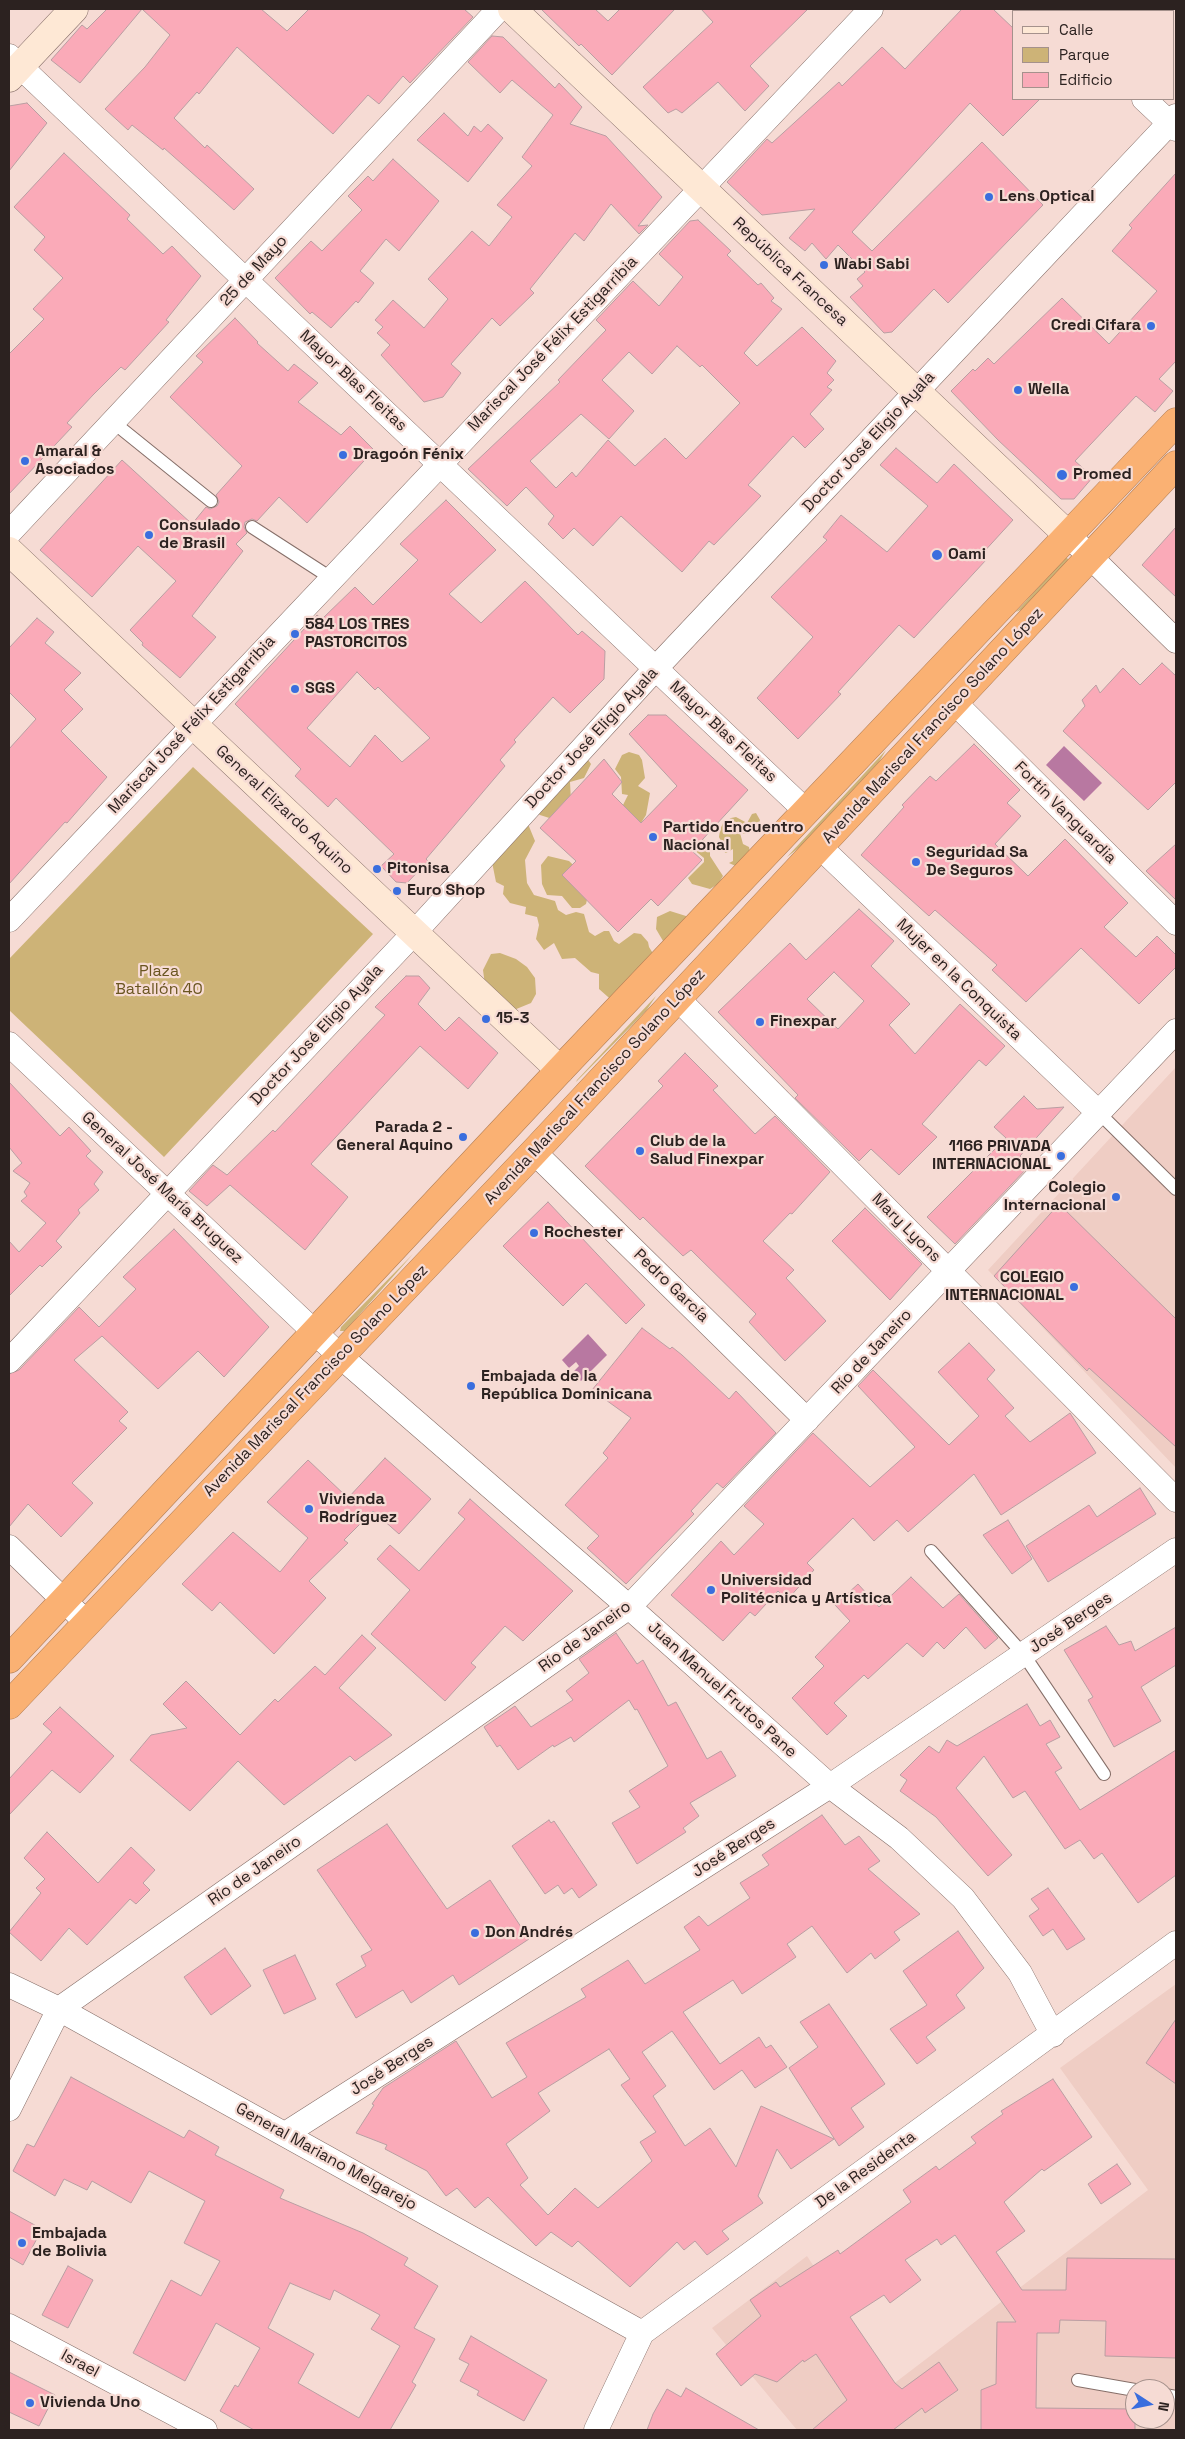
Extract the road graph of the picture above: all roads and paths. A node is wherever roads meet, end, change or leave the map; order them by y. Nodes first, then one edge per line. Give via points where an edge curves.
1 (74, 9) edge
2 (499, 9) edge
3 (512, 9) edge
4 (871, 9) edge
5 (12, 66) edge
6 (1145, 100) edge
7 (1174, 123) edge
8 (701, 188) junction
9 (246, 280) junction
10 (917, 392) junction
11 (113, 422) junction
12 (1176, 422) edge
13 (1176, 448) edge
14 (440, 463) junction
15 (1176, 465) edge
16 (1148, 495) junction
17 (212, 501) dead end
18 (252, 527) dead end
19 (9, 533) edge
20 (1068, 535) junction
21 (9, 550) edge
22 (1090, 557) junction
23 (331, 578) junction
24 (1176, 641) edge
25 (656, 668) junction
26 (954, 702) junction
27 (193, 724) junction
28 (806, 811) junction
29 (820, 847) junction
30 (9, 920) edge
31 (1176, 923) edge
32 (414, 932) junction
33 (678, 999) junction
34 (1176, 1031) edge
35 (9, 1044) edge
36 (560, 1070) junction
37 (1099, 1113) junction
38 (534, 1152) junction
39 (1176, 1189) edge
40 (168, 1193) junction
41 (948, 1271) junction
42 (315, 1332) junction
43 (340, 1356) junction
44 (9, 1361) edge
45 (807, 1420) junction
46 (1176, 1500) edge
47 (169, 1535) junction
48 (9, 1547) edge
49 (1176, 1550) edge
50 (931, 1551) dead end
51 (64, 1599) junction
52 (629, 1607) junction
53 (86, 1622) junction
54 (1024, 1655) junction
55 (9, 1659) edge
56 (9, 1705) edge
57 (1104, 1774) dead end
58 (830, 1786) junction
59 (1176, 1943) edge
60 (9, 1985) edge
61 (59, 2009) junction
62 (1052, 2035) junction
63 (9, 2109) edge
64 (285, 2134) junction
65 (9, 2326) edge
66 (642, 2333) junction
67 (1078, 2380) dead end
68 (1125, 2388) edge
69 (205, 2430) edge
70 (596, 2430) edge

1 - 5 street
2 - 9 street, 25 de Mayo
3 - 8 street, República Francesa
4 - 8 street, Mariscal José Félix Estigarribia
5 - 9 street, Mayor Blas Fleitas
6 - 7 street
7 - 10 street, Doctor José Eligio Ayala
8 - 10 street, República Francesa
8 - 14 street, Mariscal José Félix Estigarribia
9 - 11 street, 25 de Mayo
9 - 14 street, Mayor Blas Fleitas
10 - 20 street, República Francesa
10 - 25 street, Doctor José Eligio Ayala
11 - 17 lane
11 - 19 street, 25 de Mayo
12 - 20 highway, Avenida Mariscal Francisco Solano López
13 - 16 highway
14 - 23 street, Mariscal José Félix Estigarribia
14 - 25 street, Mayor Blas Fleitas
15 - 16 highway, Avenida Mariscal Francisco Solano López
16 - 22 highway, Avenida Mariscal Francisco Solano López
18 - 23 lane
20 - 22 street
20 - 28 highway, Avenida Mariscal Francisco Solano López
21 - 27 street, General Elizardo Aquino
22 - 24 street
22 - 26 highway, Avenida Mariscal Francisco Solano López
23 - 27 street, Mariscal José Félix Estigarribia
25 - 28 street, Mayor Blas Fleitas
25 - 32 street, Doctor José Eligio Ayala
26 - 29 highway, Avenida Mariscal Francisco Solano López
26 - 31 street, Fortín Vanguardia
27 - 30 street, Mariscal José Félix Estigarribia
27 - 32 street, General Elizardo Aquino
28 - 36 highway, Avenida Mariscal Francisco Solano López
29 - 33 highway, Avenida Mariscal Francisco Solano López
29 - 37 street, Mujer en la Conquista
32 - 36 street, General Elizardo Aquino
32 - 40 street, Doctor José Eligio Ayala
33 - 38 highway, Avenida Mariscal Francisco Solano López
33 - 41 street, Mary Lyons
34 - 37 street, Río de Janeiro
35 - 40 street, General José María Bruguez
36 - 42 highway, Avenida Mariscal Francisco Solano López
37 - 39 lane
37 - 41 street, Río de Janeiro
38 - 43 highway, Avenida Mariscal Francisco Solano López
38 - 45 street, Pedro García
40 - 42 street, General José María Bruguez
40 - 44 street, Doctor José Eligio Ayala
41 - 45 street, Río de Janeiro
41 - 46 street, Mary Lyons
42 - 43 street, Juan Manuel Frutos Pane
42 - 47 highway via 320,1343 315,1360 191,1496
42 - 51 highway, Avenida Mariscal Francisco Solano López
43 - 47 highway, Avenida Mariscal Francisco Solano López
43 - 52 street, Juan Manuel Frutos Pane
45 - 52 street, Río de Janeiro
47 - 53 highway, Avenida Mariscal Francisco Solano López
48 - 51 street
49 - 54 street, José Berges
50 - 54 lane
51 - 53 street
51 - 55 highway, Avenida Mariscal Francisco Solano López
52 - 58 street, Juan Manuel Frutos Pane
52 - 61 street, Río de Janeiro
53 - 56 highway, Avenida Mariscal Francisco Solano López
54 - 57 lane
54 - 58 street, José Berges
58 - 62 street, Juan Manuel Frutos Pane via 899,1838 962,1898 1020,1973
58 - 64 street, José Berges
59 - 62 street, De la Residenta
60 - 61 street, General Mariano Melgarejo
61 - 63 street, Río de Janeiro
61 - 64 street, General Mariano Melgarejo
62 - 66 street, De la Residenta
64 - 66 street, General Mariano Melgarejo
65 - 69 street, Israel
66 - 70 street, De la Residenta
67 - 68 lane

